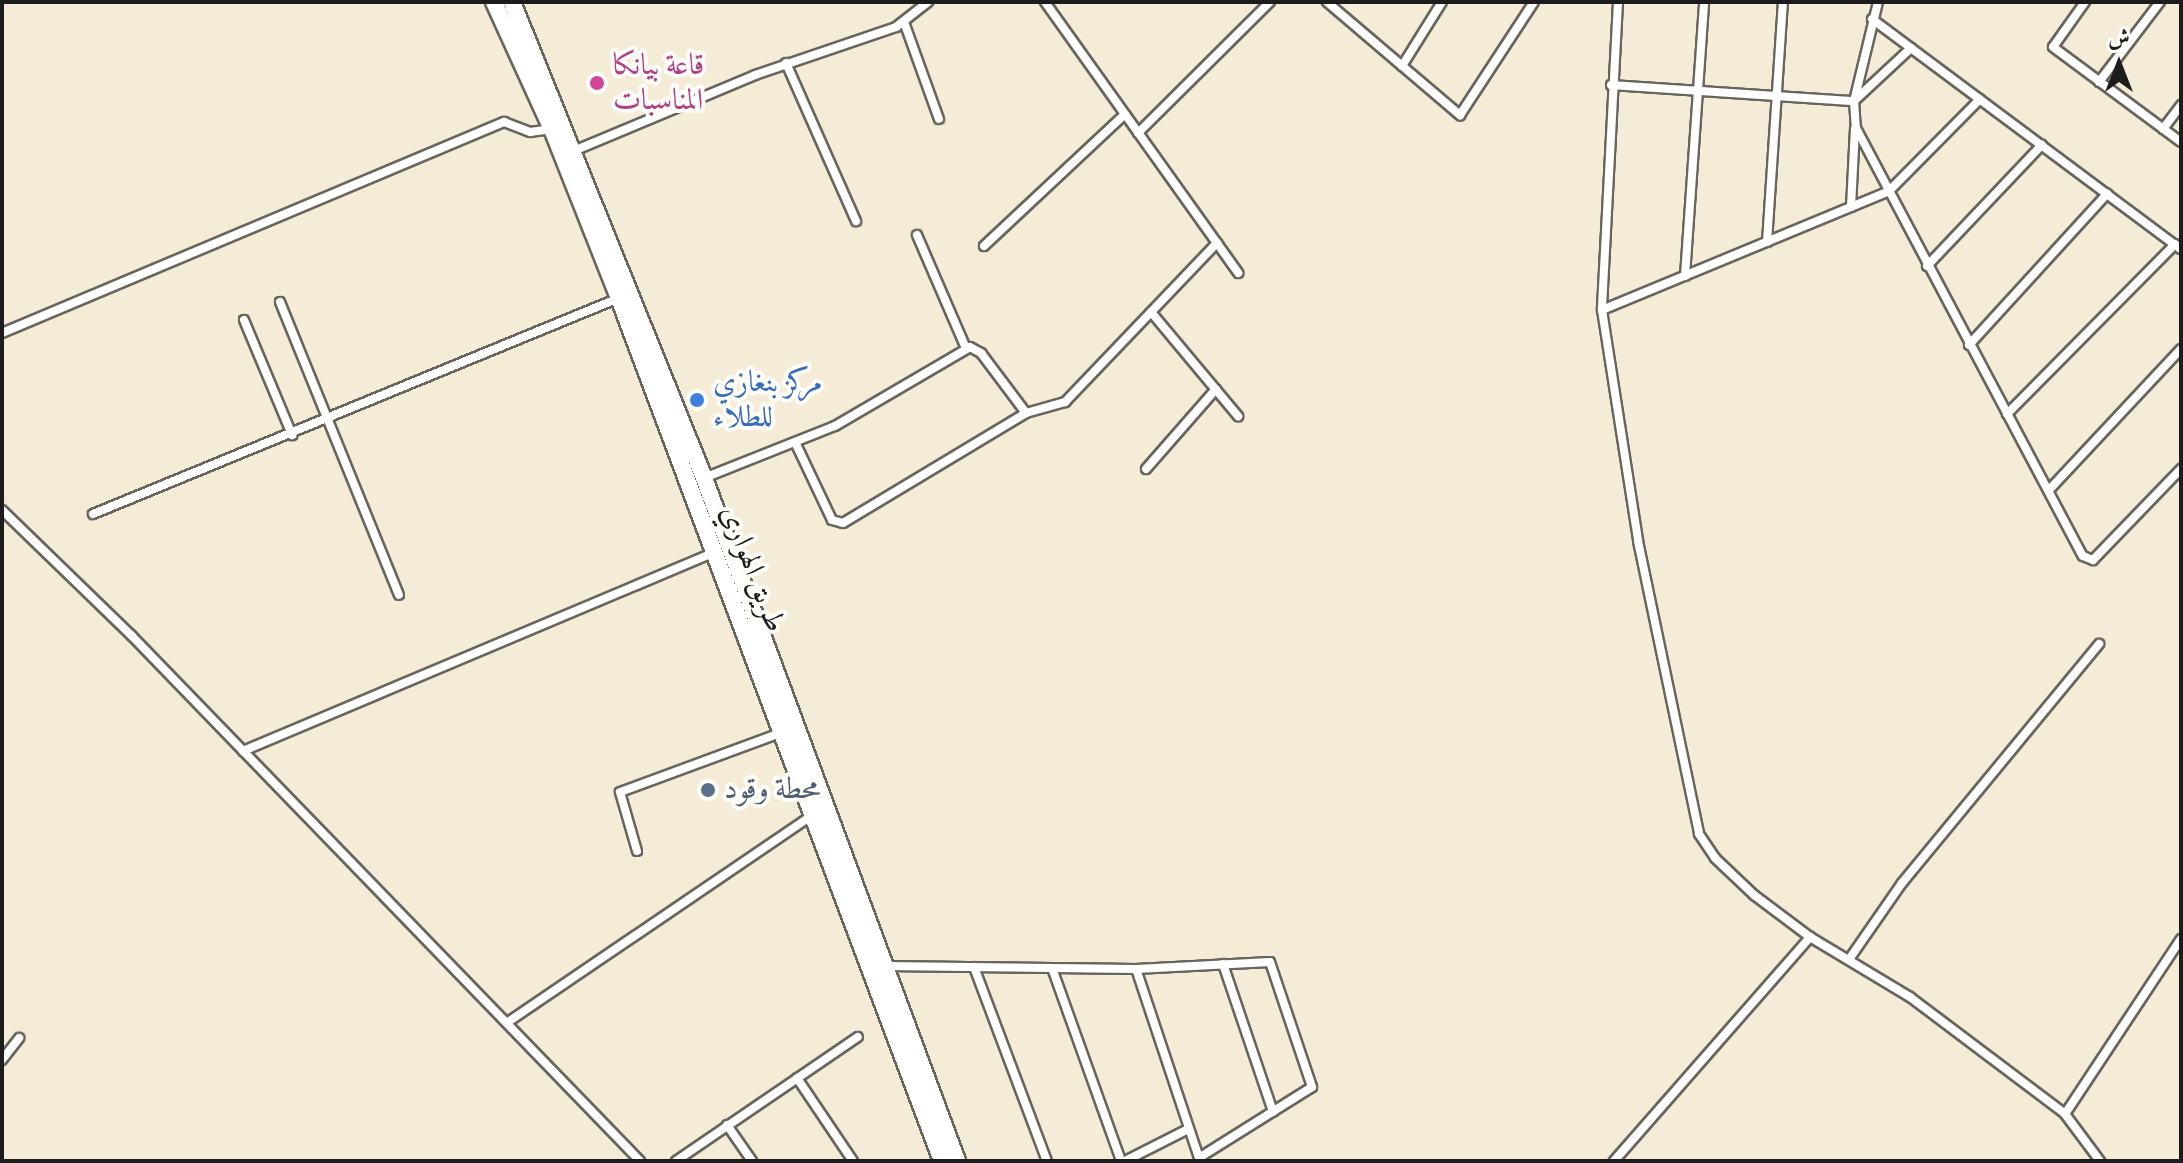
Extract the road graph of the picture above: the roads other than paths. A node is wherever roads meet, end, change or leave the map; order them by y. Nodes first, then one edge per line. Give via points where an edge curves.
1 (494, 2) edge
2 (512, 2) edge
3 (928, 2) edge
4 (1045, 2) edge
5 (1270, 2) edge
6 (1327, 2) edge
7 (1348, 2) edge
8 (1442, 2) edge
9 (1534, 2) edge
10 (1618, 2) edge
11 (1704, 2) edge
12 (1783, 2) edge
13 (1878, 2) edge
14 (2085, 2) edge
15 (2156, 4) edge
16 (1341, 13) junction
17 (1872, 19) junction
18 (904, 22) junction
19 (1911, 48) junction
20 (786, 63) junction
21 (1402, 66) junction
22 (2099, 82) junction
23 (539, 84) junction
24 (1611, 85) junction
25 (1698, 90) junction
26 (1776, 96) junction
27 (1980, 99) junction
28 (1854, 101) junction
29 (2181, 105) edge
30 (1125, 114) junction
31 (939, 119) dead end
32 (1856, 128) junction
33 (552, 129) junction
34 (2163, 129) junction
35 (1138, 133) junction
36 (2181, 142) edge
37 (2042, 145) junction
38 (576, 150) junction
39 (1889, 191) junction
40 (2107, 194) junction
41 (1851, 207) junction
42 (856, 221) dead end
43 (917, 235) dead end
44 (1767, 242) junction
45 (1217, 243) junction
46 (984, 246) dead end
47 (2178, 246) edge
48 (1927, 266) junction
49 (1238, 273) dead end
50 (1685, 276) junction
51 (619, 298) junction
52 (280, 302) dead end
53 (1602, 310) junction
54 (1151, 312) junction
55 (244, 320) dead end
56 (2, 333) edge
57 (1969, 345) junction
58 (966, 348) junction
59 (2181, 349) edge
60 (1216, 389) junction
61 (1026, 413) junction
62 (2007, 414) junction
63 (1238, 416) dead end
64 (329, 419) junction
65 (292, 435) junction
66 (795, 442) junction
67 (1146, 469) dead end
68 (2181, 469) edge
69 (704, 478) junction
70 (2049, 490) junction
71 (2, 510) edge
72 (93, 514) dead end
73 (715, 552) junction
74 (399, 595) dead end
75 (2099, 644) dead end
76 (783, 732) junction
77 (243, 751) junction
78 (814, 814) junction
79 (637, 851) dead end
80 (1810, 937) junction
81 (2181, 939) edge
82 (1850, 958) junction
83 (1223, 964) junction
84 (884, 966) junction
85 (974, 967) junction
86 (1052, 968) junction
87 (1136, 969) junction
88 (508, 1022) junction
89 (858, 1037) dead end
90 (19, 1038) dead end
91 (2, 1060) edge
92 (797, 1078) junction
93 (1273, 1112) junction
94 (2065, 1114) junction
95 (727, 1125) junction
96 (1188, 1129) junction
97 (640, 1161) edge
98 (676, 1161) edge
99 (752, 1161) edge
100 (853, 1161) edge
101 (942, 1161) edge
102 (957, 1161) edge
103 (1047, 1161) edge
104 (1123, 1161) edge
105 (1614, 1161) edge
106 (2100, 1161) edge

1 - 23 highway, طريق الهواري
2 - 23 highway, طريق الهواري
3 - 18 street
4 - 30 street
5 - 35 street
6 - 16 street
7 - 16 street
8 - 21 street
9 - 21 street via 1463,114
10 - 24 street
11 - 25 street
12 - 26 street
13 - 17 street
14 - 22 street via 2052,45
15 - 22 street
16 - 21 street
17 - 19 street
17 - 28 street
18 - 20 street
18 - 31 street
19 - 27 street
19 - 28 street
20 - 38 street
20 - 42 street
22 - 34 street
23 - 33 highway, طريق الهواري
23 - 38 highway, طريق الهواري
24 - 25 street
24 - 53 street
25 - 26 street
25 - 50 street
26 - 28 street
26 - 44 street
27 - 37 street
27 - 39 street
28 - 32 street
29 - 34 street
30 - 35 street
30 - 46 street
32 - 39 street
32 - 41 street
33 - 51 highway, طريق الهواري
33 - 56 street via 530,132 504,122
34 - 36 street
35 - 45 street
37 - 40 street
37 - 48 street
38 - 69 highway, طريق الهواري
39 - 41 street
39 - 48 street
40 - 47 street
40 - 57 street
41 - 44 street
43 - 58 street
44 - 50 street
45 - 49 street
45 - 54 street
47 - 62 street
48 - 57 street
50 - 53 street
51 - 64 street
51 - 73 highway, طريق الهواري
52 - 64 street
53 - 80 street via 1638,541 1699,834 1715,858 1754,895
54 - 60 street
54 - 61 street via 1070,399
55 - 65 street
57 - 62 street
58 - 61 street via 981,353
58 - 66 street via 835,426
59 - 70 street
60 - 63 street
60 - 67 street
61 - 66 street via 843,523 832,520
62 - 70 street
64 - 65 street
64 - 74 street
65 - 72 street
66 - 69 street
68 - 70 street via 2088,561
69 - 84 highway, طريق الهواري
71 - 77 street
73 - 76 highway, طريق الهواري
73 - 77 street
75 - 82 street via 1902,883
76 - 78 highway, طريق الهواري
76 - 79 street via 620,792
77 - 88 street
78 - 88 street
78 - 101 highway, طريق الهواري
80 - 82 street
80 - 105 street
81 - 94 street
82 - 94 street
83 - 87 street
83 - 93 street
83 - 93 street via 1266,961 1275,968 1312,1085
84 - 85 street
84 - 102 highway, طريق الهواري
85 - 86 street
85 - 103 street
86 - 87 street
86 - 104 street
87 - 96 street
88 - 97 street
89 - 92 street
90 - 91 street
92 - 95 street
92 - 100 street
93 - 96 street via 1201,1159
94 - 106 street
95 - 98 street
95 - 99 street
96 - 104 street

